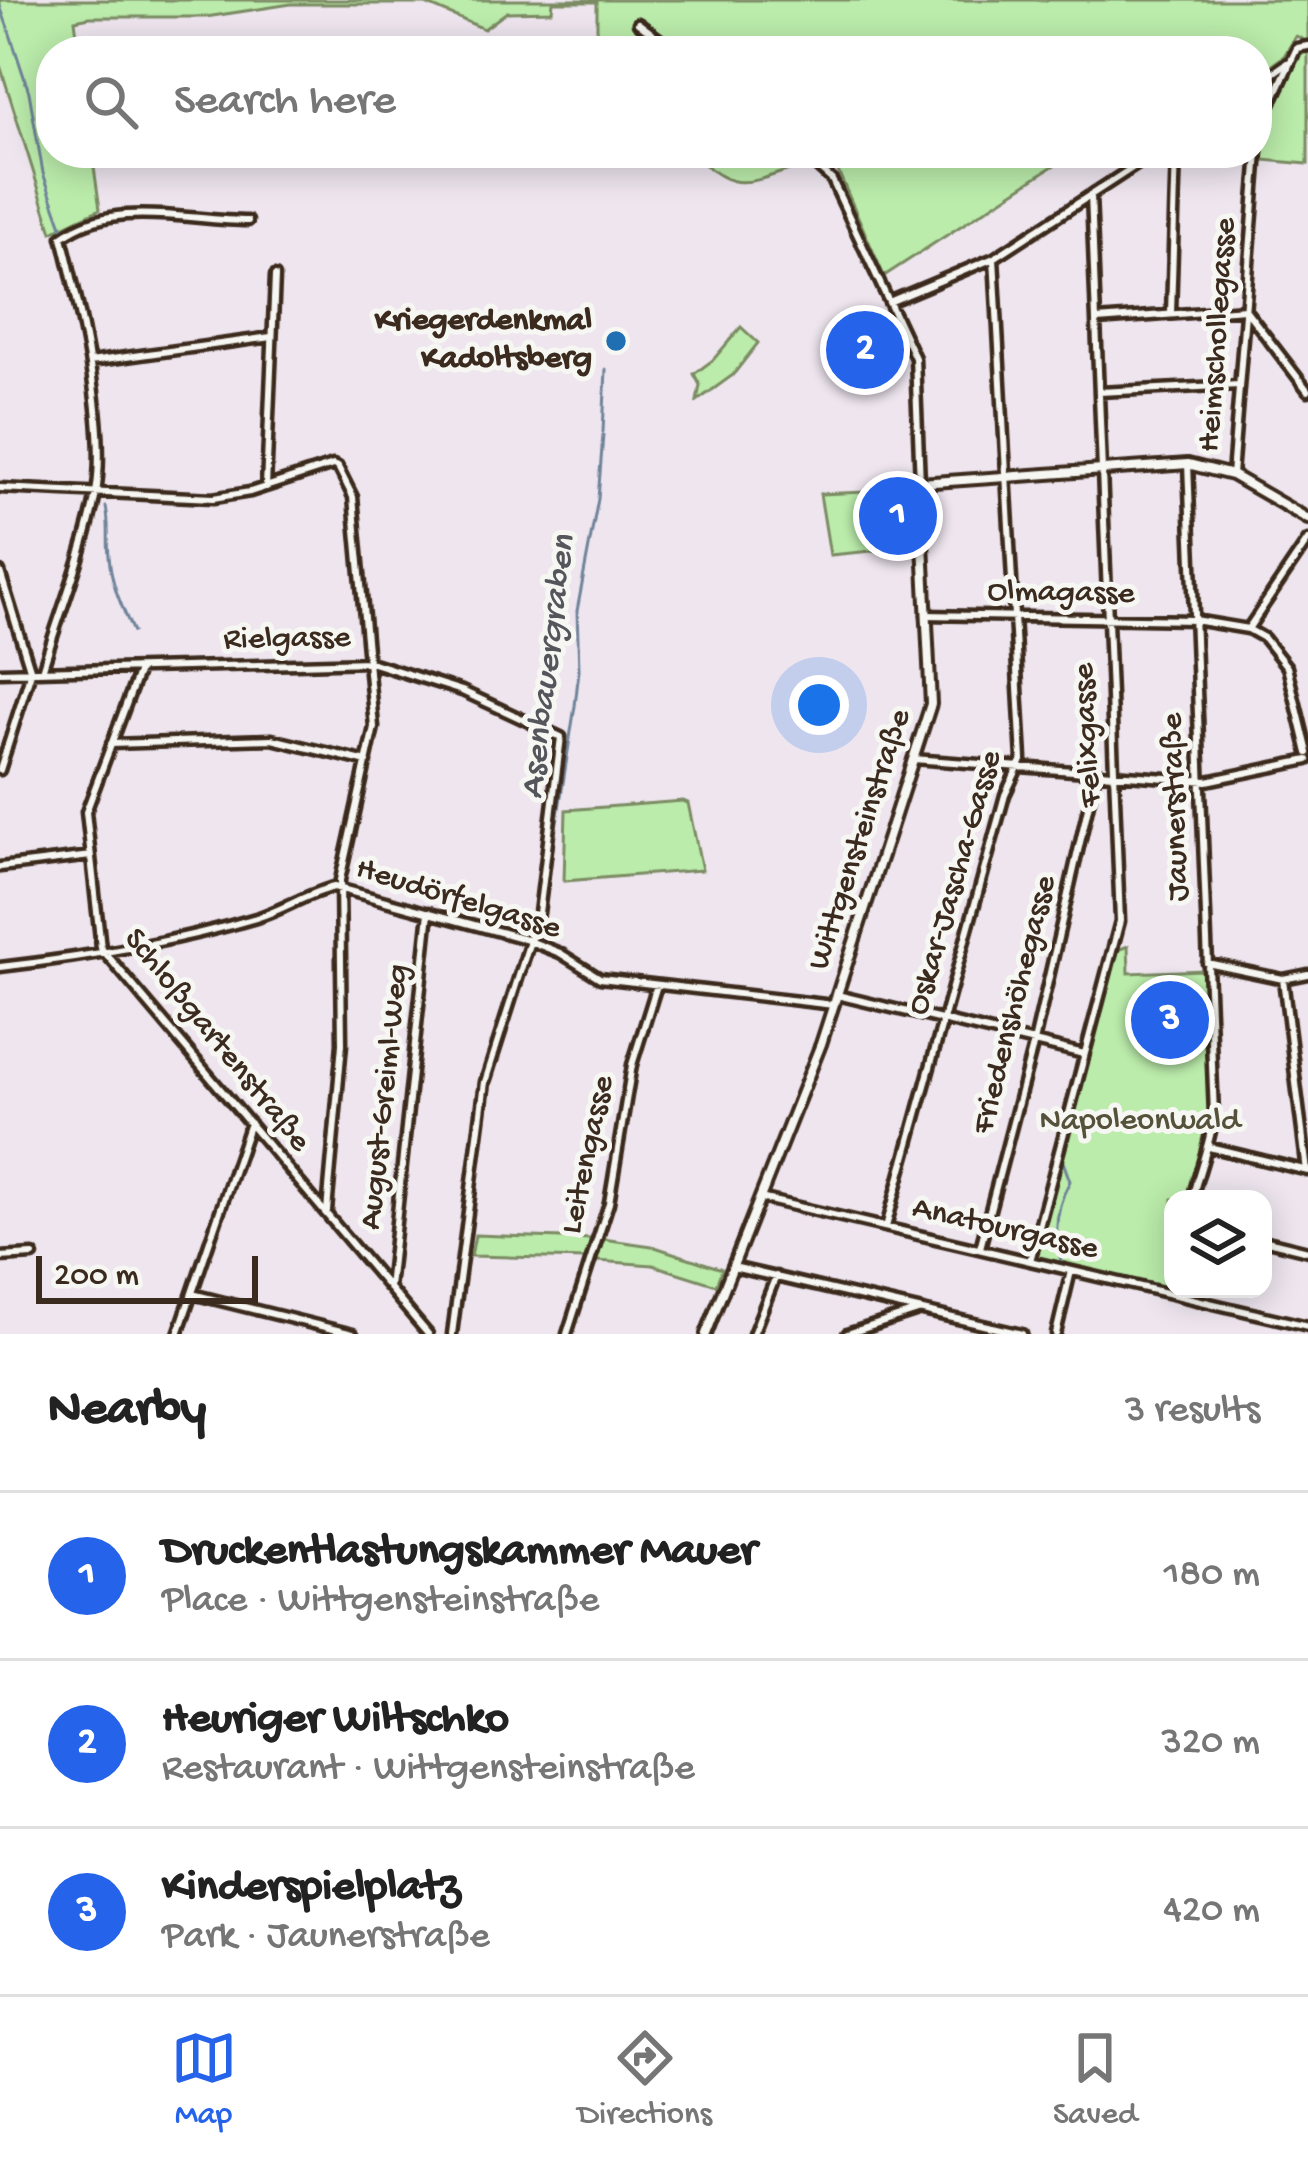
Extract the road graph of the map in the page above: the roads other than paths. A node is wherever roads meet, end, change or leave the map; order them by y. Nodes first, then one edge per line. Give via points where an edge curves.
1 (638, 23) dead end
2 (655, 36) edge
3 (1308, 46) edge
4 (1290, 61) junction
5 (1272, 74) edge
6 (1272, 101) edge
7 (819, 168) edge
8 (1132, 168) edge
9 (1176, 168) edge
10 (1257, 168) edge
11 (1091, 195) junction
12 (248, 221) dead end
13 (994, 258) junction
14 (275, 276) dead end
15 (890, 302) junction
16 (1245, 309) junction
17 (1171, 314) junction
18 (1097, 320) junction
19 (271, 338) junction
20 (88, 362) junction
21 (1239, 386) junction
22 (1308, 391) edge
23 (1099, 392) junction
24 (1188, 464) junction
25 (1102, 468) junction
26 (1232, 475) junction
27 (1007, 476) junction
28 (920, 483) junction
29 (266, 487) junction
30 (0, 488) edge
31 (96, 491) junction
32 (1308, 519) edge
33 (1308, 540) edge
34 (0, 572) edge
35 (926, 615) junction
36 (1013, 617) junction
37 (1107, 618) junction
38 (1194, 620) junction
39 (1248, 628) junction
40 (370, 662) junction
41 (139, 668) junction
42 (42, 671) junction
43 (0, 672) edge
44 (31, 672) junction
45 (111, 744) junction
46 (1308, 757) edge
47 (913, 759) junction
48 (367, 762) junction
49 (1018, 767) junction
50 (0, 770) edge
51 (1096, 773) junction
52 (1116, 773) junction
53 (1202, 781) junction
54 (91, 856) junction
55 (0, 867) edge
56 (340, 888) junction
57 (430, 912) junction
58 (531, 942) junction
59 (106, 953) junction
60 (1207, 963) junction
61 (0, 967) edge
62 (1308, 974) edge
63 (1283, 979) junction
64 (657, 985) junction
65 (835, 1000) junction
66 (941, 1020) junction
67 (1034, 1042) junction
68 (1084, 1054) junction
69 (250, 1123) junction
70 (1209, 1148) junction
71 (1307, 1171) edge
72 (1194, 1190) edge
73 (760, 1198) junction
74 (327, 1211) junction
75 (886, 1227) junction
76 (1272, 1242) edge
77 (980, 1248) junction
78 (1308, 1251) edge
79 (33, 1255) dead end
80 (0, 1257) edge
81 (1030, 1261) junction
82 (733, 1267) junction
83 (1071, 1271) junction
84 (776, 1276) junction
85 (389, 1288) junction
86 (1164, 1293) edge
87 (192, 1294) junction
88 (1186, 1298) edge
89 (920, 1310) junction
90 (1308, 1326) edge
91 (178, 1334) edge
92 (353, 1334) edge
93 (428, 1334) edge
94 (452, 1334) edge
95 (568, 1334) edge
96 (706, 1334) edge
97 (753, 1334) edge
98 (848, 1334) edge
99 (1022, 1334) edge
100 (1056, 1334) edge

1 - 2 street
3 - 4 street
4 - 5 street
4 - 6 street, Heimschollegasse
7 - 15 street, Wittgensteinstraße via 832,180
8 - 11 street
9 - 17 street
10 - 16 street, Heimschollegasse
11 - 13 street
11 - 18 street, Felixgasse
12 - 20 street via 97,218 62,237
13 - 15 street
13 - 27 street, Oskar-Jascha-Gasse
14 - 19 street
15 - 28 street, Wittgensteinstraße via 915,358
16 - 17 street
16 - 21 street, Heimschollegasse
16 - 22 street
17 - 18 street
18 - 23 street, Felixgasse
19 - 20 street
19 - 29 street
20 - 31 street
21 - 23 street
21 - 26 street, Heimschollegasse
23 - 25 street, Felixgasse
24 - 25 street
24 - 26 street
24 - 38 street, Jaunerstraße
25 - 27 street
25 - 37 street, Felixgasse
26 - 32 street
27 - 28 street
27 - 36 street, Oskar-Jascha-Gasse
28 - 35 street, Wittgensteinstraße
29 - 31 street via 213,498
29 - 40 street via 335,465 357,507
30 - 31 street
31 - 42 street
33 - 39 street
34 - 44 street
35 - 36 street, Olmagasse
35 - 47 street, Wittgensteinstraße via 931,704
36 - 37 street, Olmagasse
36 - 49 street, Oskar-Jascha-Gasse
37 - 38 street, Olmagasse
37 - 52 street, Felixgasse
38 - 39 street, Olmagasse
38 - 53 street, Jaunerstraße
39 - 46 street via 1287,668
40 - 41 street, Rielgasse
40 - 48 street
40 - 58 street, Rielgasse via 476,697 561,737
41 - 42 street, Rielgasse
41 - 45 street, Schloßgartenstraße
42 - 44 street, Rielgasse
43 - 44 street, Rielgasse
44 - 50 street
45 - 48 street via 272,740
45 - 54 street, Schloßgartenstraße via 86,812
46 - 53 street
47 - 49 street
47 - 65 street, Wittgensteinstraße
48 - 56 street
49 - 51 street
49 - 66 street, Oskar-Jascha-Gasse
51 - 52 street
51 - 67 street, Friedenshöhegasse
52 - 53 street
52 - 68 street, Felixgasse via 1120,921
53 - 60 street, Jaunerstraße
54 - 55 street
54 - 59 street, Schloßgartenstraße
56 - 57 street, Heudörfelgasse
56 - 59 street, Heudörfelgasse via 255,918
56 - 74 street via 343,1031
57 - 58 street, Heudörfelgasse
57 - 85 street, August-Greiml-Weg
58 - 64 street, Heudörfelgasse via 595,976
58 - 94 street via 485,1082
59 - 61 street, Heudörfelgasse
59 - 69 street, Schloßgartenstraße
60 - 63 street
60 - 70 street, Jaunerstraße
62 - 63 street
63 - 71 street
64 - 65 street, Heudörfelgasse
64 - 95 street, Leitengasse via 632,1065 609,1203
65 - 66 street, Heudörfelgasse
65 - 73 street, Wittgensteinstraße
66 - 67 street, Heudörfelgasse
66 - 75 street, Oskar-Jascha-Gasse
67 - 68 street, Heudörfelgasse
67 - 77 street, Friedenshöhegasse
68 - 81 street, Felixgasse
69 - 74 street, Schloßgartenstraße
69 - 87 street
70 - 71 street
70 - 72 street, Jaunerstraße
73 - 75 street, Anatourgasse
73 - 82 street, Wittgensteinstraße
74 - 85 street, Schloßgartenstraße
75 - 77 street, Anatourgasse
76 - 78 street
77 - 81 street, Anatourgasse
79 - 80 street
81 - 83 street, Anatourgasse
82 - 84 street
82 - 96 street, Wittgensteinstraße
83 - 86 street, Anatourgasse
83 - 100 street
84 - 89 street
84 - 97 street
85 - 93 street, Schloßgartenstraße
87 - 91 street
87 - 92 street
88 - 90 street, Anatourgasse
89 - 98 street
89 - 99 street

